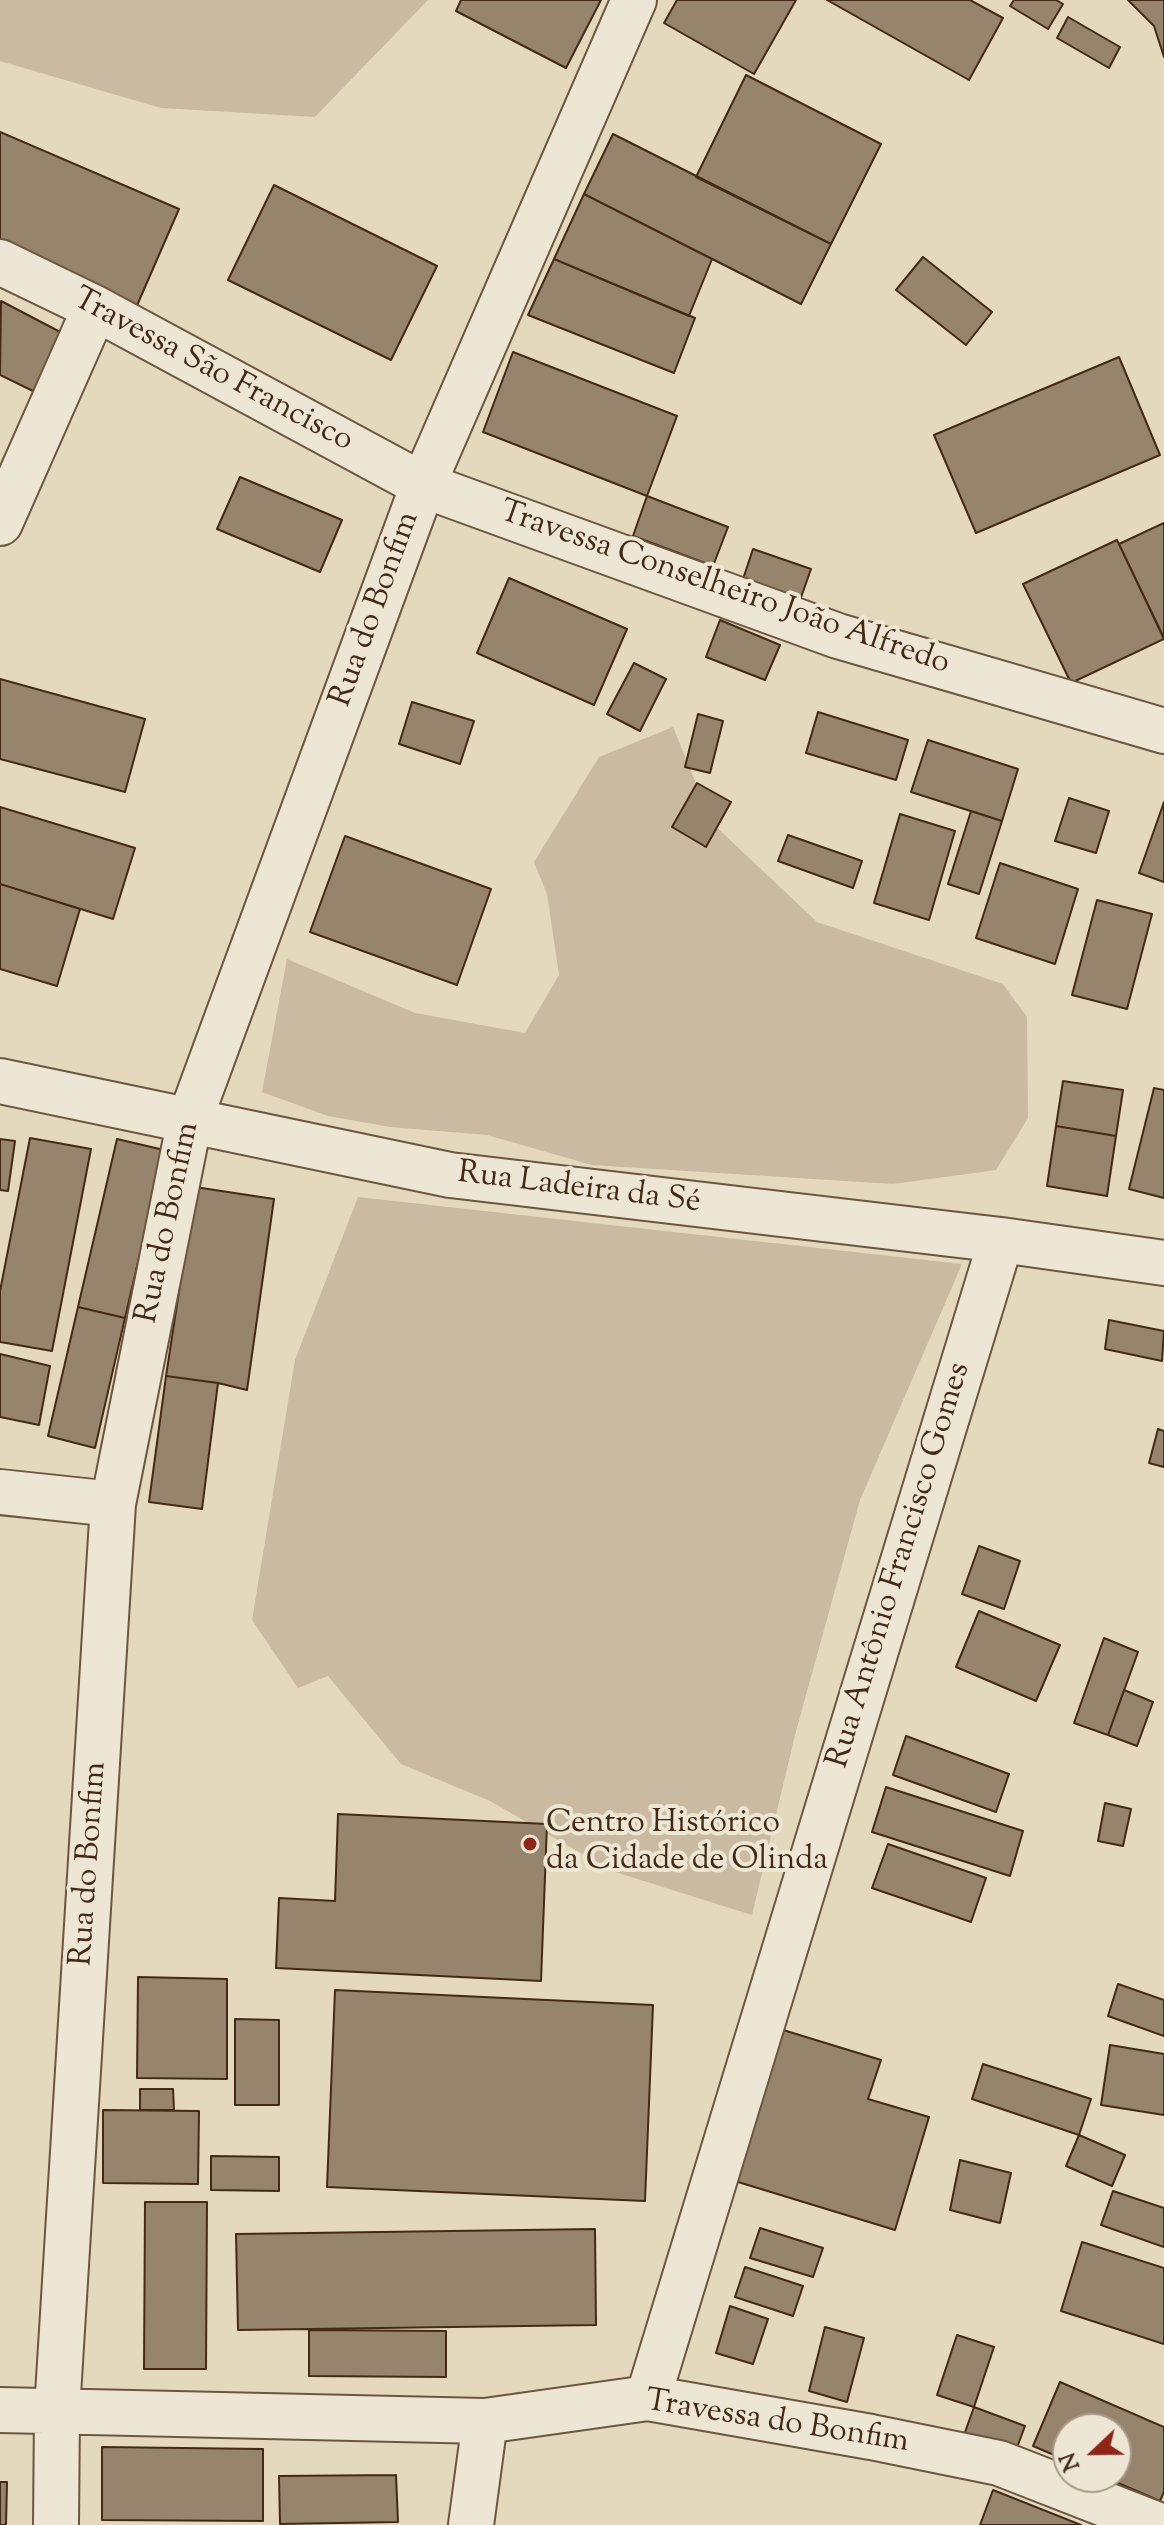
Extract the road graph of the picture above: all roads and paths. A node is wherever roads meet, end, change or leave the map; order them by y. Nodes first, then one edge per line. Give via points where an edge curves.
1 (634, 0) edge
2 (0, 262) edge
3 (95, 308) junction
4 (423, 485) junction
5 (0, 523) edge
6 (1164, 731) edge
7 (0, 1081) edge
8 (190, 1119) junction
9 (1001, 1240) junction
10 (1164, 1263) edge
11 (0, 1492) edge
12 (113, 1504) junction
13 (648, 2398) junction
14 (0, 2410) edge
15 (57, 2411) junction
16 (485, 2421) junction
17 (56, 2525) edge
18 (471, 2525) edge
19 (1158, 2525) edge

1 - 4 street, Rua do Bonfim
2 - 3 street, Travessa São Francisco
3 - 4 street, Travessa São Francisco
3 - 5 street
4 - 6 street, Travessa Conselheiro João Alfredo via 838,636
4 - 8 street, Rua do Bonfim
7 - 8 street, Rua Ladeira da Sé
8 - 9 street, Rua Ladeira da Sé via 450,1175
8 - 12 street, Rua do Bonfim
9 - 10 street, Rua Ladeira da Sé
9 - 13 street, Rua Antônio Francisco Gomes
11 - 12 street
12 - 15 street, Rua do Bonfim
13 - 16 street, Travessa do Bonfim
13 - 19 street, Travessa do Bonfim via 999,2463
14 - 15 street, Travessa do Bonfim
15 - 16 street, Travessa do Bonfim
15 - 17 street, Rua do Bonfim
16 - 18 street

